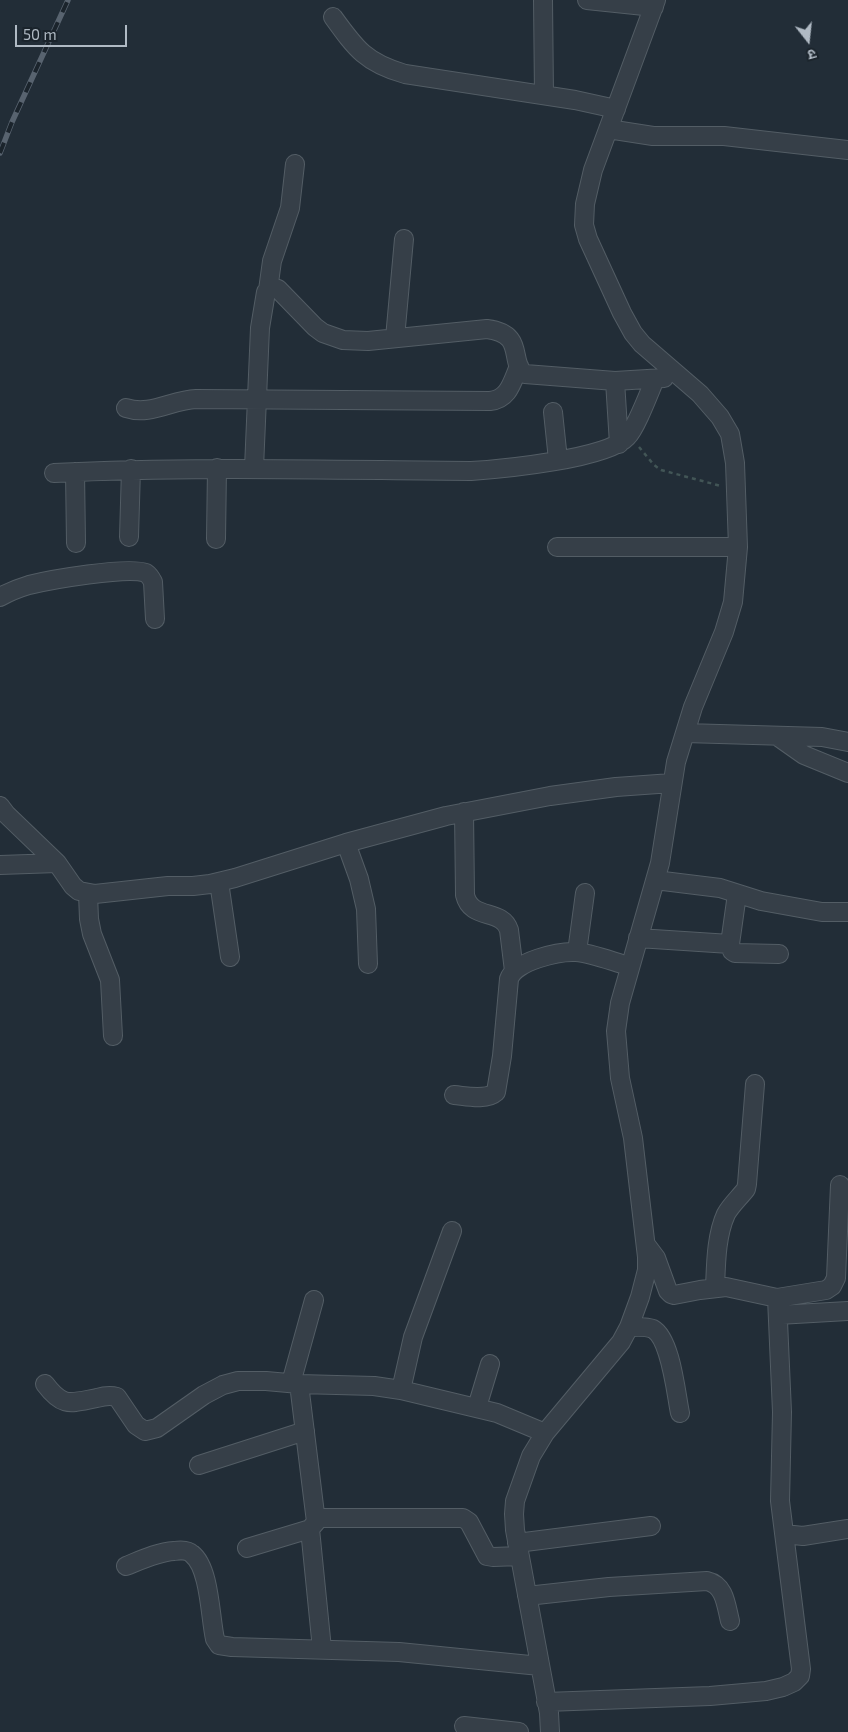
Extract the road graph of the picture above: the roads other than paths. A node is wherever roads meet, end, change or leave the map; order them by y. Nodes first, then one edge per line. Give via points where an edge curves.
1 (543, 0) edge
2 (587, 0) edge
3 (655, 3) edge
4 (333, 17) dead end
5 (544, 95) junction
6 (616, 109) junction
7 (608, 129) junction
8 (848, 150) edge
9 (295, 164) dead end
10 (404, 239) dead end
11 (268, 290) junction
12 (395, 338) junction
13 (519, 366) junction
14 (679, 377) junction
15 (655, 379) junction
16 (615, 381) junction
17 (257, 399) junction
18 (126, 408) dead end
19 (553, 412) dead end
20 (624, 439) junction
21 (558, 460) junction
22 (217, 468) junction
23 (254, 468) junction
24 (131, 469) junction
25 (75, 472) junction
26 (54, 473) dead end
27 (129, 537) dead end
28 (216, 539) dead end
29 (76, 543) dead end
30 (557, 547) dead end
31 (738, 547) junction
32 (0, 597) edge
33 (154, 620) dead end
34 (685, 733) junction
35 (777, 736) junction
36 (848, 742) edge
37 (848, 773) edge
38 (672, 783) junction
39 (0, 806) edge
40 (464, 812) junction
41 (346, 843) junction
42 (57, 863) junction
43 (0, 865) edge
44 (655, 880) junction
45 (219, 882) junction
46 (586, 893) dead end
47 (88, 894) junction
48 (737, 894) junction
49 (848, 912) edge
50 (638, 938) junction
51 (730, 944) junction
52 (577, 952) junction
53 (779, 954) dead end
54 (230, 957) dead end
55 (368, 964) dead end
56 (629, 966) junction
57 (514, 971) junction
58 (113, 1036) dead end
59 (755, 1084) dead end
60 (454, 1095) dead end
61 (840, 1185) dead end
62 (452, 1231) dead end
63 (645, 1244) junction
64 (715, 1288) junction
65 (314, 1300) dead end
66 (777, 1306) junction
67 (848, 1311) edge
68 (629, 1327) junction
69 (490, 1364) dead end
70 (45, 1384) dead end
71 (295, 1384) junction
72 (401, 1390) junction
73 (477, 1407) junction
74 (680, 1413) dead end
75 (305, 1431) junction
76 (545, 1433) junction
77 (199, 1465) dead end
78 (313, 1524) junction
79 (651, 1526) dead end
80 (848, 1529) edge
81 (784, 1534) junction
82 (247, 1548) dead end
83 (518, 1550) junction
84 (126, 1566) dead end
85 (527, 1596) junction
86 (730, 1621) dead end
87 (322, 1649) junction
88 (540, 1666) junction
89 (546, 1702) junction
90 (464, 1726) dead end
91 (519, 1732) edge
92 (550, 1732) edge

1 - 5 street
2 - 3 street
3 - 6 street
4 - 5 street via 363,55 378,65 405,74
5 - 6 street
6 - 7 street
7 - 8 street via 653,136 724,136
7 - 14 street via 593,170 586,204 584,224 588,239 633,333
9 - 11 street via 290,208 272,261
10 - 12 street
11 - 12 street via 272,287 278,289 307,320 323,332 343,340
11 - 17 street via 260,328
12 - 13 street via 497,330 510,340
13 - 16 street via 528,375
13 - 17 street via 507,393 497,400
14 - 15 street
14 - 31 street via 705,400 730,434 737,491
15 - 16 street
15 - 20 street
16 - 20 street
17 - 18 street via 188,399 155,409 140,411
17 - 23 street
19 - 21 street
20 - 21 street via 598,452
21 - 23 street via 471,471
22 - 23 street
22 - 24 street
22 - 28 street
24 - 25 street
24 - 27 street
25 - 26 street
25 - 29 street
30 - 31 street
31 - 34 street via 733,602
32 - 33 street via 57,579 108,573 146,573 153,582
34 - 35 street
34 - 38 street
35 - 36 street via 822,737
35 - 37 street via 804,755
38 - 40 street via 550,796
38 - 44 street
39 - 42 street
40 - 41 street
40 - 57 street via 465,895 472,908 506,922
41 - 45 street
41 - 55 street via 366,909
42 - 43 street
42 - 47 street via 73,886
44 - 48 street via 720,888
44 - 50 street
45 - 47 street
45 - 54 street
46 - 52 street
47 - 58 street via 92,934 110,980
48 - 49 street via 761,902 822,912
48 - 51 street
50 - 51 street
50 - 56 street
51 - 53 street via 735,952
52 - 56 street
52 - 57 street via 555,954
56 - 63 street via 616,1031
57 - 60 street via 509,984 496,1092 484,1097
59 - 64 street via 747,1184 726,1214 717,1254
61 - 66 street via 835,1282 826,1290
62 - 72 street via 412,1337
63 - 64 street via 656,1258 671,1294
63 - 68 street via 644,1281
64 - 66 street via 738,1289
65 - 71 street
66 - 67 street
66 - 81 street via 782,1412 780,1501
68 - 74 street via 653,1330 662,1339
68 - 76 street via 615,1349
69 - 73 street
70 - 71 street via 54,1396 64,1401 117,1397 136,1425 149,1431 223,1385 238,1381
71 - 72 street
71 - 75 street
72 - 73 street
73 - 76 street
75 - 77 street
75 - 78 street
76 - 83 street via 531,1456 515,1501
78 - 82 street
78 - 83 street via 463,1518 469,1522 487,1556
78 - 87 street
79 - 83 street
80 - 81 street via 803,1536
81 - 89 street via 801,1669 794,1682 766,1691 710,1696
83 - 85 street
84 - 87 street via 173,1550 194,1554 202,1568 219,1645
85 - 86 street via 707,1581 719,1586
85 - 88 street
87 - 88 street via 399,1652
88 - 89 street
89 - 92 street
90 - 91 street

